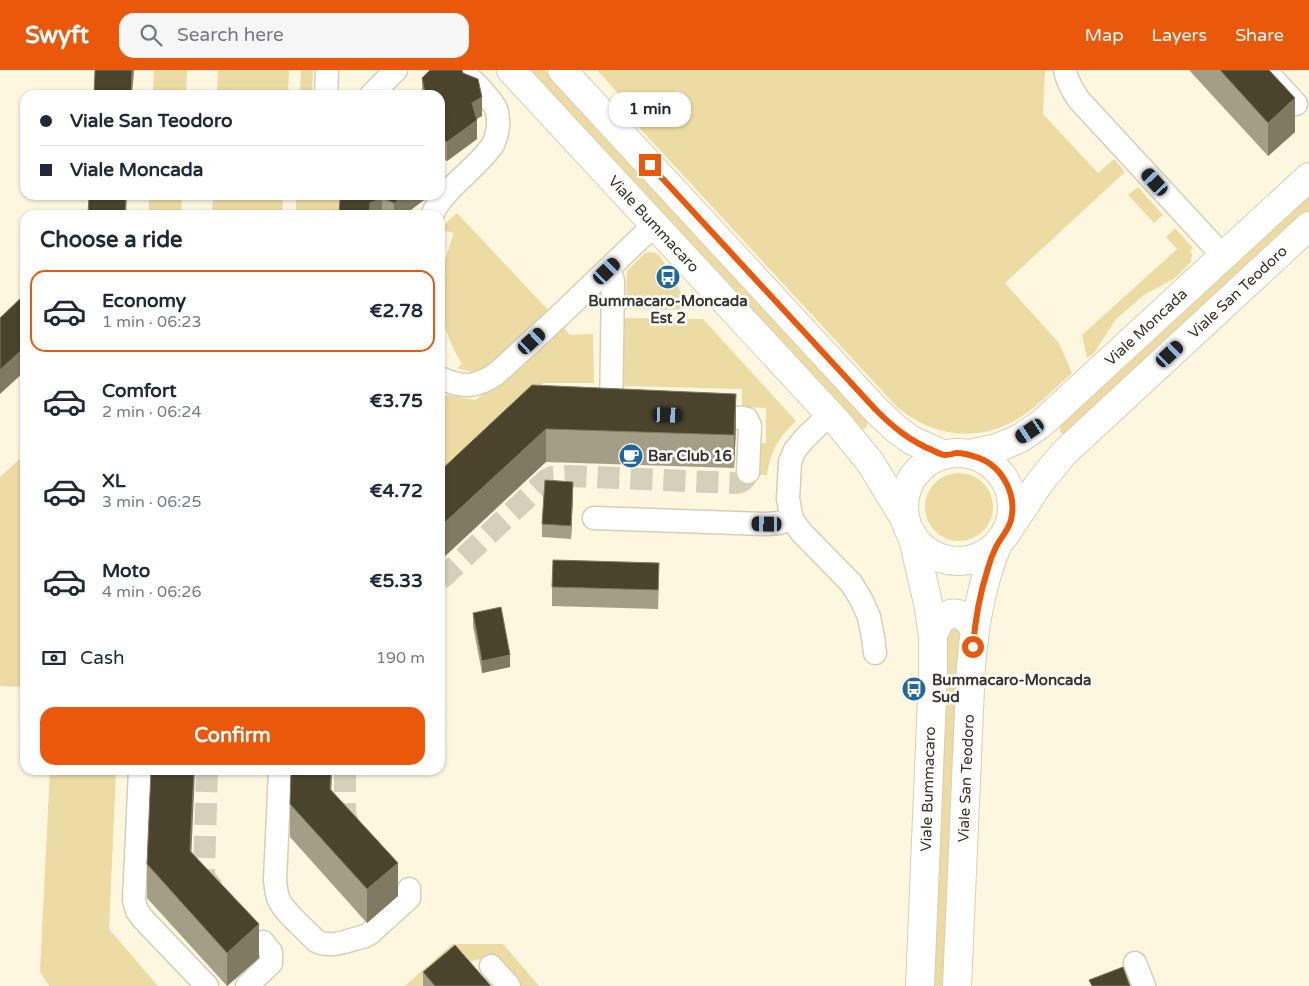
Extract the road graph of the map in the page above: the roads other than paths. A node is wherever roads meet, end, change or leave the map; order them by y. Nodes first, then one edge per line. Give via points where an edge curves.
1 (327, 70) edge
2 (396, 70) edge
3 (459, 70) edge
4 (511, 70) edge
5 (562, 70) edge
6 (1065, 70) edge
7 (1265, 70) edge
8 (326, 90) edge
9 (376, 90) edge
10 (1296, 104) dead end
11 (1309, 177) edge
12 (445, 196) edge
13 (654, 225) junction
14 (1309, 226) edge
15 (1223, 256) junction
16 (607, 271) junction
17 (445, 380) edge
18 (876, 410) junction
19 (611, 413) edge
20 (830, 414) junction
21 (1052, 414) junction
22 (686, 416) edge
23 (852, 440) junction
24 (1073, 444) junction
25 (957, 455) junction
26 (748, 472) dead end
27 (594, 518) dead end
28 (792, 519) junction
29 (909, 528) junction
30 (1001, 540) junction
31 (974, 628) junction
32 (933, 636) junction
33 (875, 653) dead end
34 (140, 775) edge
35 (280, 775) edge
36 (409, 889) dead end
37 (263, 942) dead end
38 (1135, 963) dead end
39 (491, 966) dead end
40 (207, 986) edge
41 (247, 986) edge
42 (509, 986) edge
43 (920, 986) edge
44 (957, 986) edge
45 (1144, 986) edge

1 - 8 street
2 - 9 street
3 - 12 street via 492,102 498,129 492,145
4 - 13 main road, Viale Bummacaro
5 - 18 main road
6 - 15 street via 1079,100
7 - 10 street
11 - 15 main road, Viale Moncada
13 - 16 street
13 - 20 main road, Viale Bummacaro
14 - 24 main road, Viale San Teodoro
15 - 21 main road, Viale Moncada
16 - 17 street via 496,374 475,385
16 - 19 street via 613,281
18 - 23 main road via 876,428 870,436
18 - 25 main road via 911,440
20 - 23 main road, Viale Bummacaro
20 - 28 street via 804,438 790,462 788,499
21 - 24 main road via 1052,439 1065,445
21 - 25 main road, Viale Moncada via 1019,439 997,448
22 - 26 street via 747,419 750,426
23 - 29 main road, Viale Bummacaro via 870,462
24 - 30 main road, Viale San Teodoro via 1040,482
25 - 29 main road via 932,461 920,469 912,481 906,493 905,507
25 - 30 main road via 983,460 1004,479 1012,507 1011,521
27 - 28 street via 767,524
28 - 33 street via 806,538 851,583 869,617
29 - 30 main road via 920,546 944,560 958,562 985,554
29 - 32 main road, Viale Bummacaro
30 - 31 main road, Viale San Teodoro via 986,574
31 - 32 main road via 963,616 948,615 941,619
31 - 44 main road, Viale San Teodoro
32 - 43 main road, Viale Bummacaro
34 - 40 street via 134,900 137,910
35 - 36 street via 276,892 285,910 316,941 333,944 369,934 409,898
37 - 41 street via 271,952 270,963
38 - 45 street
39 - 42 street

